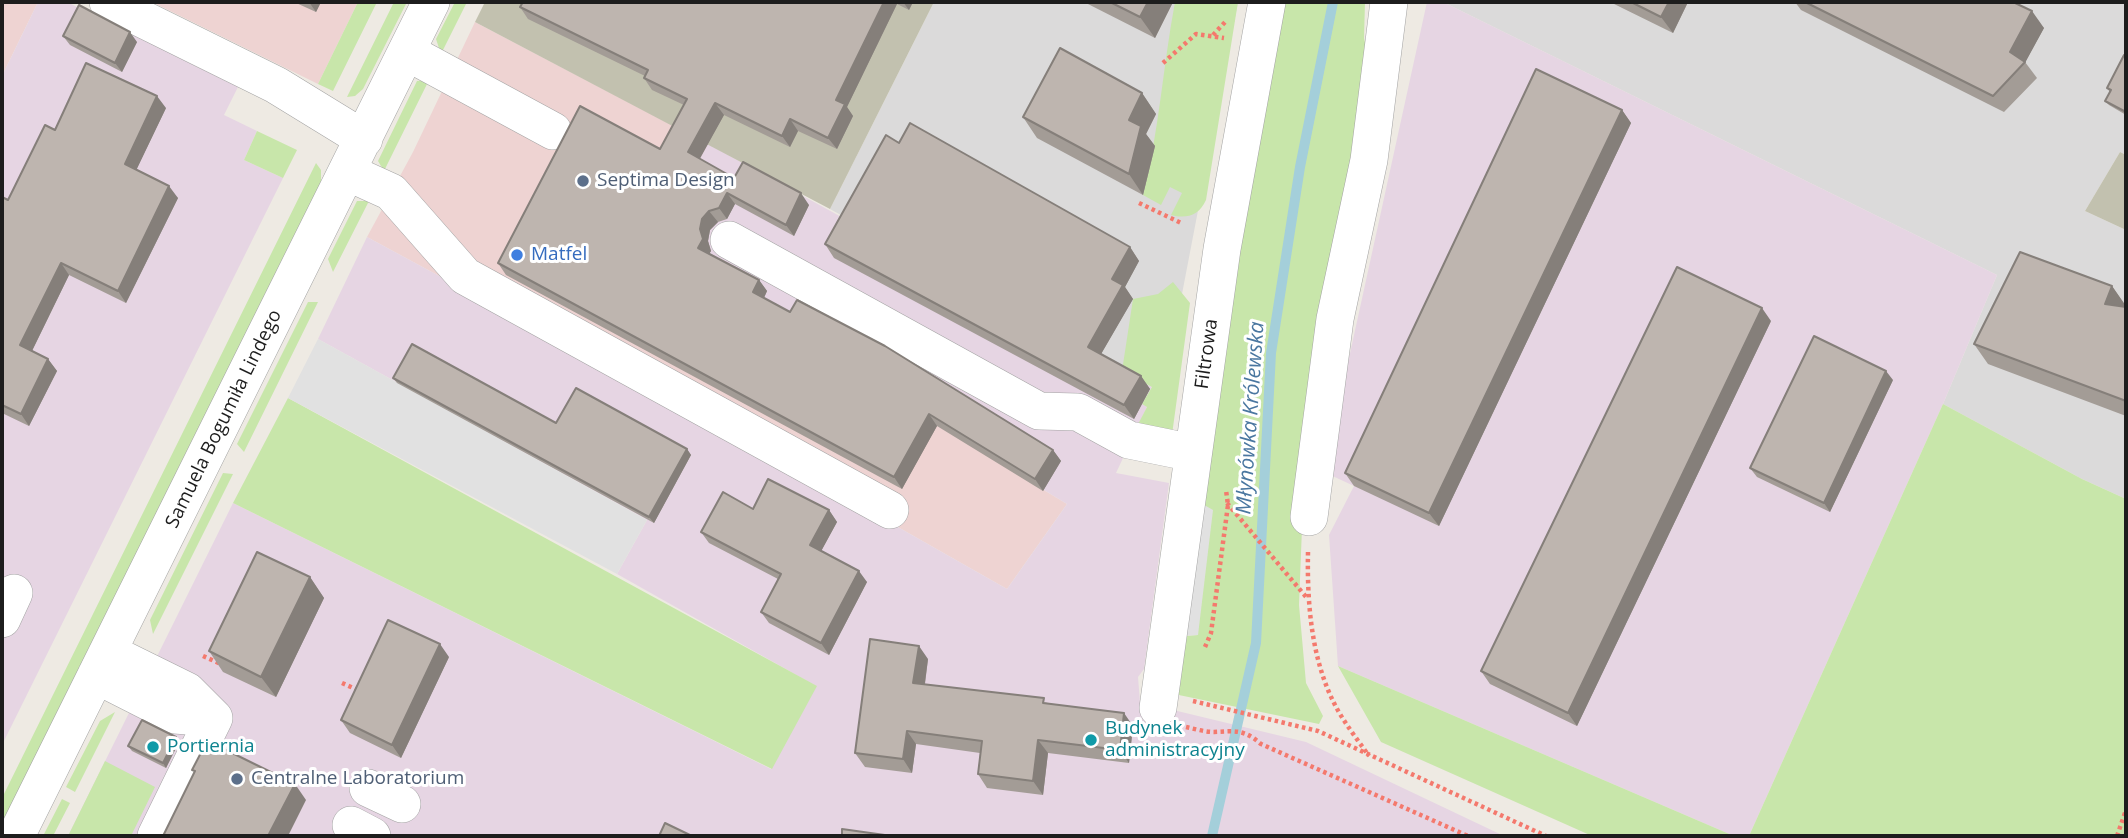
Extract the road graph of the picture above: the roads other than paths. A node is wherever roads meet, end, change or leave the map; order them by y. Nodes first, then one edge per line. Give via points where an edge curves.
1 (108, 2) edge
2 (431, 2) edge
3 (1267, 2) edge
4 (1389, 2) edge
5 (407, 52) junction
6 (553, 131) dead end
7 (363, 139) junction
8 (347, 172) junction
9 (729, 240) dead end
10 (1192, 467) junction
11 (890, 510) dead end
12 (1309, 517) road end
13 (102, 664) junction
14 (1166, 709) road end
15 (368, 788) dead end
16 (401, 804) dead end
17 (16, 836) edge
18 (156, 836) edge

1 - 7 street via 276,85
2 - 5 street, Samuela Bogumiła Lindego
3 - 10 street, Filtrowa via 1222,249
4 - 12 street via 1369,160 1335,319
5 - 6 street
5 - 7 street, Samuela Bogumiła Lindego
7 - 8 street, Samuela Bogumiła Lindego
8 - 11 street via 391,192 466,276
8 - 13 street, Samuela Bogumiła Lindego
9 - 10 street via 1039,411 1078,412
10 - 14 street, Filtrowa
13 - 17 street, Samuela Bogumiła Lindego
13 - 18 street via 187,691 214,718
15 - 16 street

